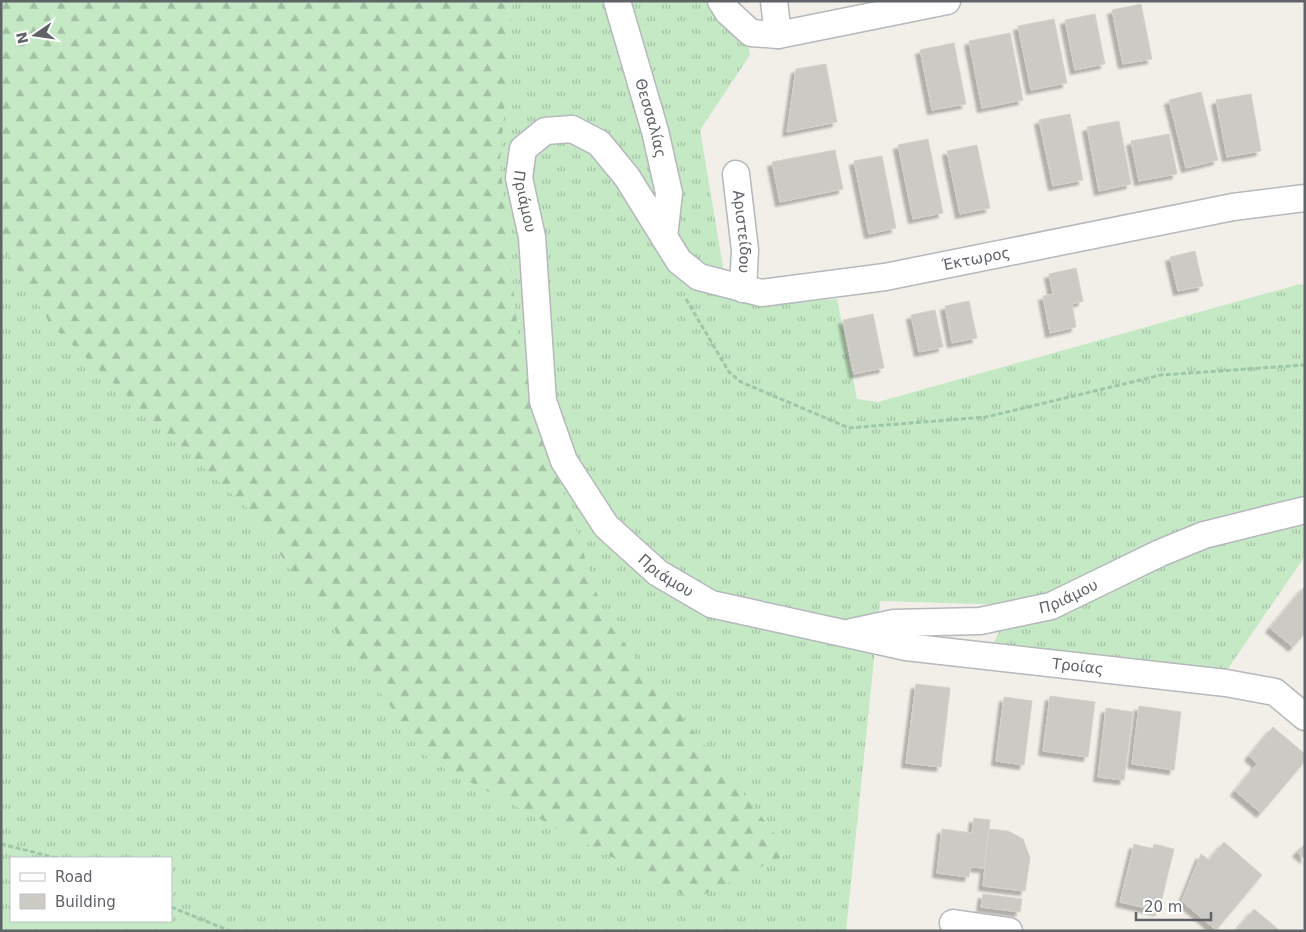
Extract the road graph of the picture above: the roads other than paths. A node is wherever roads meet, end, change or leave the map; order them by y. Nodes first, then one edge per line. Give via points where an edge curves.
1 (618, 1) edge
2 (721, 1) edge
3 (774, 1) edge
4 (947, 1) edge
5 (778, 35) junction
6 (736, 174) dead end
7 (1305, 198) edge
8 (664, 237) junction
9 (743, 289) junction
10 (1305, 510) edge
11 (842, 634) junction
12 (1305, 717) edge
13 (953, 923) dead end
14 (1009, 931) edge

1 - 8 street, Θεσσαλίας via 655,131 669,194
2 - 5 street via 751,33
3 - 5 street
4 - 5 street
6 - 9 street, Αριστείδου via 745,250
7 - 9 street, Έκτωρος via 1233,207 885,277 761,293
8 - 9 street, Έκτωρος via 679,261 699,277
8 - 11 street, Πριάμου via 627,177 599,143 572,129 545,131 523,149 519,178 532,236 543,401 564,461 606,526 658,573 711,604
10 - 11 street, Πριάμου via 1204,535 1051,606 980,621 894,623
11 - 12 street, Τροίας via 906,647 1226,683 1275,692
13 - 14 street

